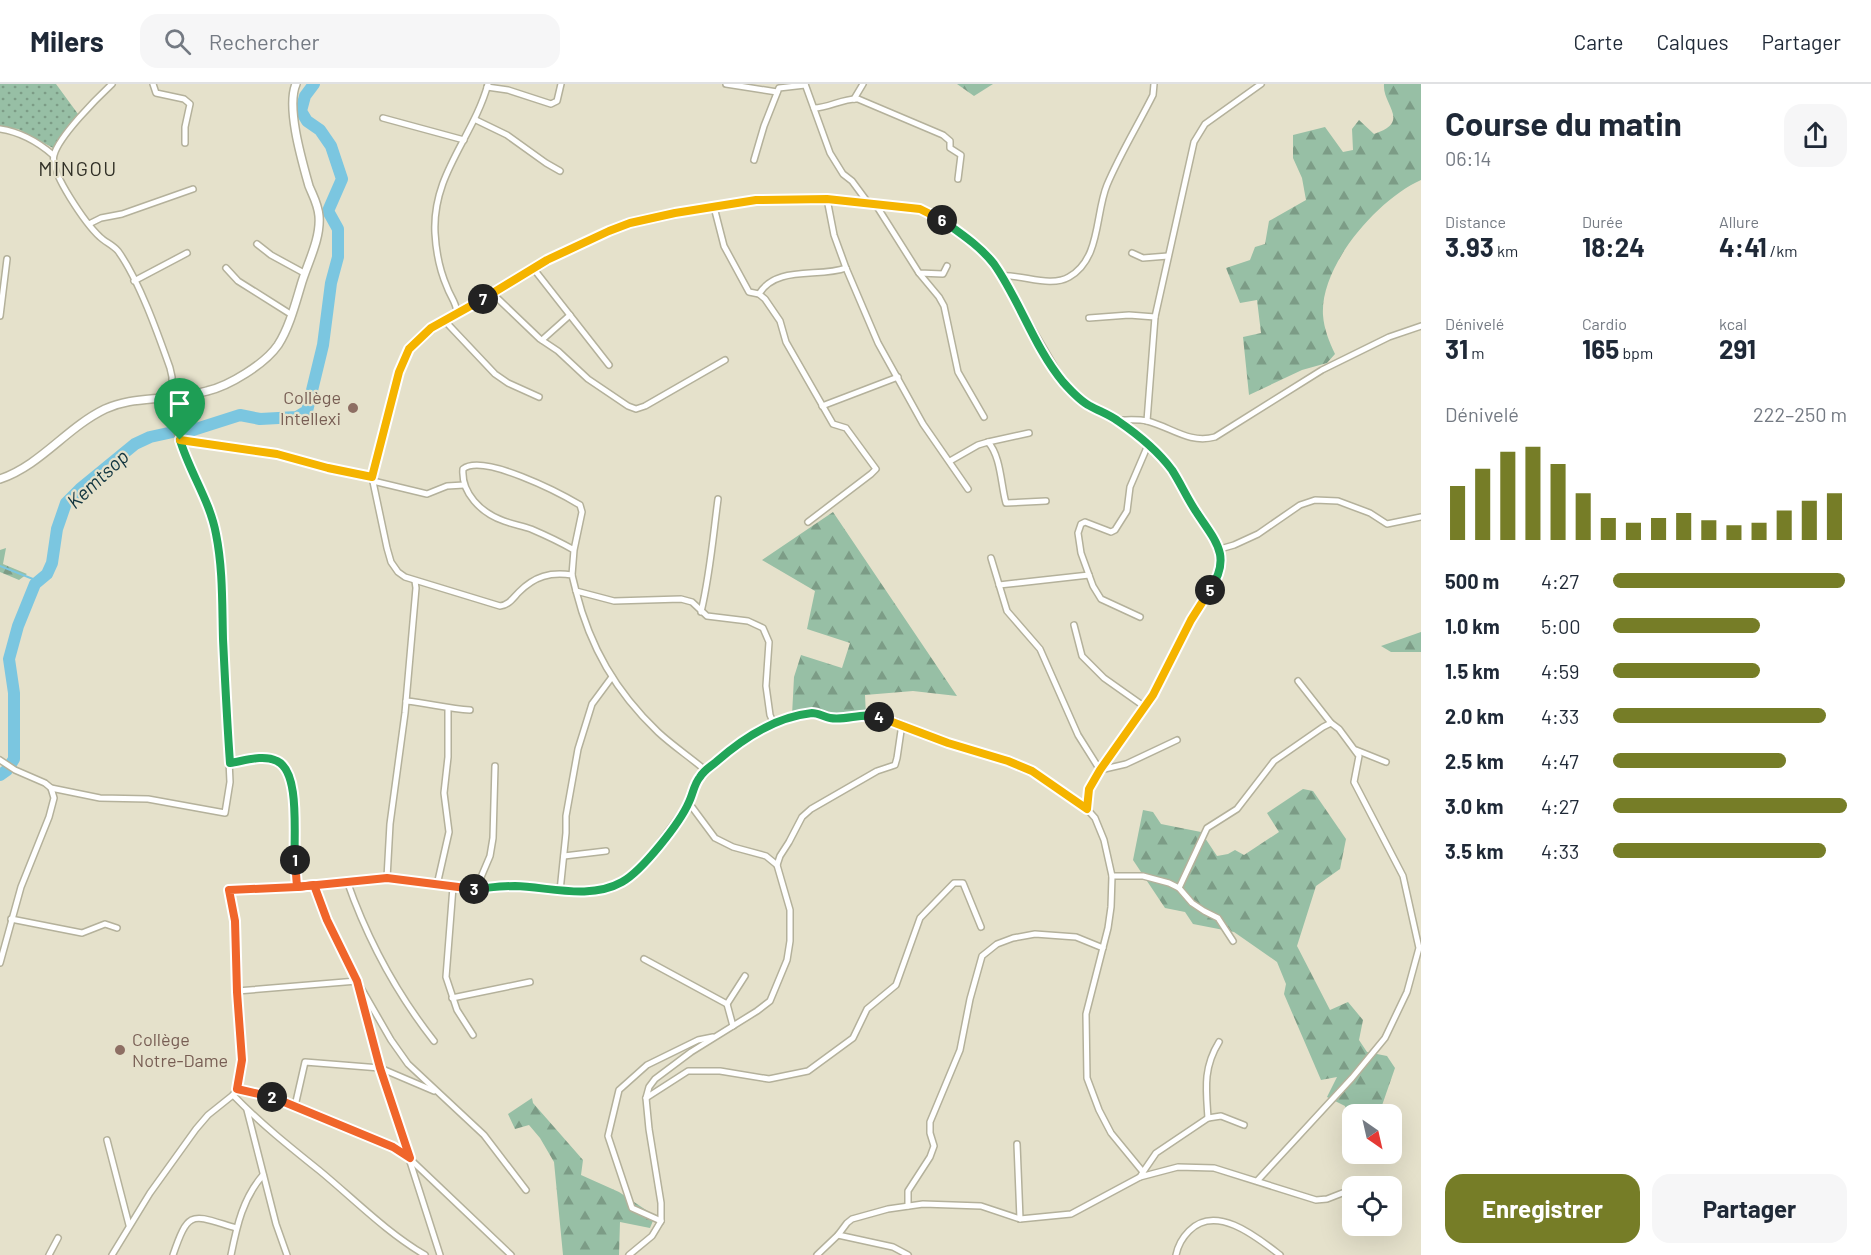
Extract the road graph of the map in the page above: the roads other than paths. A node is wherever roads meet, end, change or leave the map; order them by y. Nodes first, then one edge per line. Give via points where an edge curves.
1 (112, 84) edge
2 (153, 84) edge
3 (296, 84) edge
4 (561, 84) edge
5 (726, 84) edge
6 (805, 84) edge
7 (863, 84) edge
8 (1154, 84) edge
9 (1261, 84) edge
10 (488, 85) edge
11 (777, 92) junction
12 (854, 99) junction
13 (814, 108) junction
14 (383, 118) dead end
15 (476, 120) junction
16 (0, 129) edge
17 (464, 140) junction
18 (185, 143) dead end
19 (53, 155) junction
20 (754, 160) dead end
21 (560, 171) dead end
22 (958, 180) dead end
23 (193, 189) dead end
24 (827, 199) junction
25 (869, 204) junction
26 (876, 205) junction
27 (714, 207) junction
28 (89, 224) junction
29 (257, 244) dead end
30 (187, 252) dead end
31 (1132, 253) dead end
32 (1168, 256) junction
33 (7, 259) dead end
34 (947, 266) dead end
35 (226, 268) dead end
36 (533, 268) junction
37 (846, 268) junction
38 (304, 273) junction
39 (919, 273) junction
40 (1001, 276) junction
41 (134, 281) junction
42 (493, 294) junction
43 (759, 294) junction
44 (457, 312) junction
45 (292, 315) junction
46 (570, 315) junction
47 (0, 316) edge
48 (1155, 317) junction
49 (1089, 318) dead end
50 (444, 320) junction
51 (1421, 326) edge
52 (542, 340) junction
53 (725, 360) dead end
54 (609, 365) dead end
55 (898, 377) junction
56 (171, 397) junction
57 (539, 397) dead end
58 (822, 406) junction
59 (984, 417) dead end
60 (1117, 419) junction
61 (1147, 421) junction
62 (1029, 433) dead end
63 (179, 439) junction
64 (988, 442) junction
65 (1148, 445) junction
66 (950, 461) junction
67 (0, 479) edge
68 (372, 479) junction
69 (464, 485) junction
70 (968, 489) dead end
71 (718, 499) dead end
72 (1046, 501) dead end
73 (1421, 517) edge
74 (808, 522) dead end
75 (1220, 549) junction
76 (573, 550) junction
77 (991, 558) dead end
78 (572, 575) junction
79 (1089, 575) junction
80 (415, 581) junction
81 (999, 585) junction
82 (576, 591) junction
83 (701, 612) junction
84 (1140, 618) dead end
85 (1074, 625) dead end
86 (612, 677) junction
87 (1298, 681) dead end
88 (406, 701) junction
89 (1145, 707) junction
90 (448, 710) junction
91 (470, 710) dead end
92 (1331, 723) junction
93 (774, 724) junction
94 (902, 724) junction
95 (1177, 740) dead end
96 (1354, 749) junction
97 (3, 762) edge
98 (1386, 762) dead end
99 (230, 763) junction
100 (495, 766) dead end
101 (705, 770) junction
102 (1100, 770) junction
103 (51, 788) junction
104 (689, 803) junction
105 (1087, 809) junction
106 (606, 851) dead end
107 (564, 856) junction
108 (777, 866) junction
109 (1112, 876) junction
110 (387, 878) junction
111 (347, 881) junction
112 (314, 885) junction
113 (437, 885) junction
114 (297, 887) junction
115 (453, 887) junction
116 (1179, 888) junction
117 (476, 889) junction
118 (560, 891) junction
119 (11, 919) junction
120 (981, 927) dead end
121 (117, 928) dead end
122 (1233, 941) dead end
123 (1103, 948) junction
124 (644, 959) dead end
125 (0, 963) edge
126 (745, 976) dead end
127 (357, 981) junction
128 (530, 982) dead end
129 (237, 992) junction
130 (452, 998) junction
131 (727, 1004) junction
132 (733, 1026) junction
133 (473, 1035) dead end
134 (717, 1037) junction
135 (434, 1041) dead end
136 (1219, 1042) dead end
137 (380, 1068) junction
138 (237, 1089) junction
139 (439, 1092) junction
140 (233, 1095) junction
141 (646, 1098) junction
142 (295, 1106) junction
143 (247, 1110) junction
144 (1208, 1118) junction
145 (1244, 1125) dead end
146 (107, 1140) dead end
147 (1017, 1144) dead end
148 (410, 1158) junction
149 (263, 1175) junction
150 (1142, 1175) junction
151 (1257, 1181) junction
152 (526, 1190) dead end
153 (1342, 1193) edge
154 (908, 1206) junction
155 (1020, 1219) junction
156 (661, 1221) junction
157 (129, 1225) junction
158 (236, 1228) junction
159 (838, 1235) junction
160 (58, 1238) dead end
161 (49, 1255) edge
162 (112, 1255) edge
163 (173, 1255) edge
164 (231, 1255) edge
165 (287, 1255) edge
166 (425, 1255) edge
167 (440, 1255) edge
168 (512, 1255) edge
169 (629, 1255) edge
170 (817, 1255) edge
171 (908, 1255) edge
172 (1176, 1255) edge
173 (1280, 1255) edge

1 - 19 street via 72,127
2 - 18 street via 156,93 190,104
3 - 38 street via 292,98 298,140 319,218 319,230
4 - 10 street via 556,101 551,104
5 - 11 street
6 - 11 street via 779,88
6 - 13 street
7 - 12 street
8 - 40 street via 1153,95 1107,185 1094,243 1082,264 1068,278 1058,280
9 - 32 street via 1205,124 1194,142
10 - 15 street
11 - 20 street
12 - 13 street
12 - 22 street via 949,139 950,148 961,155
13 - 25 street via 830,153
14 - 17 street
15 - 17 street
15 - 21 street via 507,135
16 - 19 street via 19,133
17 - 44 street via 443,179 435,233 441,267
19 - 28 street via 63,184
23 - 28 street
24 - 25 street
24 - 27 street via 756,200
24 - 37 street
25 - 26 street
26 - 39 street
26 - 40 street via 933,214 976,246
27 - 36 street via 630,223
27 - 43 street via 724,246 749,292
28 - 41 street via 99,237 117,249
29 - 38 street
30 - 41 street
31 - 32 street via 1143,258
32 - 48 street
33 - 47 street
34 - 39 street via 943,274
35 - 45 street via 238,281
36 - 42 street
36 - 46 street
37 - 43 street via 782,278 768,283
37 - 55 street via 878,343
38 - 45 street
39 - 59 street via 944,306 958,372
40 - 60 street via 1064,383 1084,402
41 - 56 street via 170,368
42 - 44 street
42 - 52 street
43 - 58 street via 780,321 786,342
44 - 50 street
45 - 56 street via 278,345 256,366 215,389
46 - 52 street
46 - 54 street
48 - 49 street
48 - 61 street
50 - 57 street via 495,374
50 - 68 street via 421,337 405,356
51 - 61 street via 1322,370 1215,437 1198,439
52 - 53 street via 588,379 636,409
55 - 58 street
55 - 66 street via 923,424
56 - 63 street
56 - 67 street via 136,399 106,409 71,430 32,464
58 - 74 street via 833,424 854,436 876,469
60 - 61 street
60 - 65 street
62 - 64 street
63 - 68 street via 277,454
63 - 99 street via 205,497 222,570
64 - 66 street
64 - 72 street via 1000,472 1006,503
65 - 75 street via 1171,469
65 - 79 street via 1130,487 1127,511 1115,530 1088,522 1080,527 1078,540
66 - 70 street
68 - 69 street via 427,494 447,486
68 - 80 street via 391,561 398,572
69 - 76 street via 471,498 494,516
69 - 76 street via 463,469 476,465 524,477 580,505
71 - 83 street
73 - 75 street via 1387,524 1338,501 1315,500 1300,505 1258,534
75 - 89 street via 1222,561 1217,580
76 - 78 street
77 - 81 street
78 - 80 street via 550,573 538,578 505,606
78 - 82 street
79 - 81 street
79 - 84 street via 1101,599
80 - 88 street
81 - 102 street via 1007,611 1040,649 1078,735
82 - 83 street via 614,601 681,599 692,602
82 - 86 street via 591,640
83 - 93 street via 711,618 748,621 763,628 769,642 766,686
85 - 89 street via 1082,656 1104,678
86 - 101 street via 658,732
86 - 107 street via 592,704 578,748 566,816
87 - 92 street
88 - 90 street
88 - 110 street
89 - 102 street
90 - 91 street
90 - 113 street via 444,793 449,832
92 - 96 street
92 - 116 street via 1274,761 1237,809 1207,828
93 - 94 street via 815,713 831,718 872,714
93 - 101 street via 747,737
94 - 105 street via 1032,771
94 - 108 street via 894,765 811,809 802,817
95 - 102 street via 1126,764
96 - 98 street
96 - 151 street via 1359,756 1354,782 1403,876 1419,948 1407,992 1385,1038
97 - 103 street
99 - 103 street via 225,813
99 - 114 street via 260,758 285,767 293,791
100 - 117 street via 493,838
101 - 104 street
102 - 105 street via 1089,789
103 - 119 street via 54,798 49,818
104 - 108 street via 715,838 766,856
104 - 118 street via 655,851 630,877 608,888
105 - 109 street via 1104,840
106 - 107 street
107 - 118 street
108 - 132 street via 790,910 787,960 770,1001
109 - 116 street via 1143,876
109 - 123 street
110 - 111 street
110 - 113 street
111 - 112 street
111 - 135 street via 397,988
112 - 114 street
112 - 127 street
113 - 115 street
114 - 129 street via 229,890 235,921
115 - 117 street
115 - 130 street via 446,977
116 - 122 street via 1198,907 1218,918
117 - 118 street via 517,886
119 - 121 street via 82,933 105,924
119 - 125 street
120 - 141 street via 963,883 954,883 921,918 896,985 867,1009 853,1038 808,1071 769,1079 720,1071 688,1071
123 - 150 street via 1086,1014 1087,1078 1111,1133
123 - 154 street via 1076,937 1035,934 997,944 982,956 960,1050 930,1122 934,1146 908,1191
124 - 131 street
126 - 131 street
127 - 129 street
127 - 137 street
127 - 139 street via 408,1064
128 - 130 street
129 - 138 street via 242,1060
130 - 133 street
131 - 132 street
132 - 134 street
134 - 141 street via 656,1078
134 - 156 street via 698,1040 647,1065 619,1090 608,1136 632,1208
136 - 144 street via 1206,1070
137 - 139 street
137 - 142 street via 305,1062
137 - 148 street
138 - 140 street
138 - 142 street
139 - 152 street via 484,1135
140 - 143 street
140 - 157 street via 196,1129
141 - 156 street
142 - 148 street via 393,1147
143 - 149 street
143 - 166 street via 404,1243
144 - 145 street via 1221,1116
144 - 150 street via 1156,1153
146 - 157 street
147 - 155 street
148 - 167 street
148 - 168 street
149 - 158 street via 245,1202
149 - 165 street
150 - 151 street via 1178,1167 1214,1168
150 - 155 street via 1071,1214
151 - 153 street via 1316,1200
154 - 155 street via 981,1206
154 - 159 street via 852,1219
156 - 169 street via 652,1236
157 - 162 street
158 - 163 street via 195,1218 182,1229
158 - 164 street
159 - 170 street
159 - 171 street via 893,1247
160 - 161 street
172 - 173 street via 1180,1242 1192,1228 1210,1221 1231,1224 1252,1234

